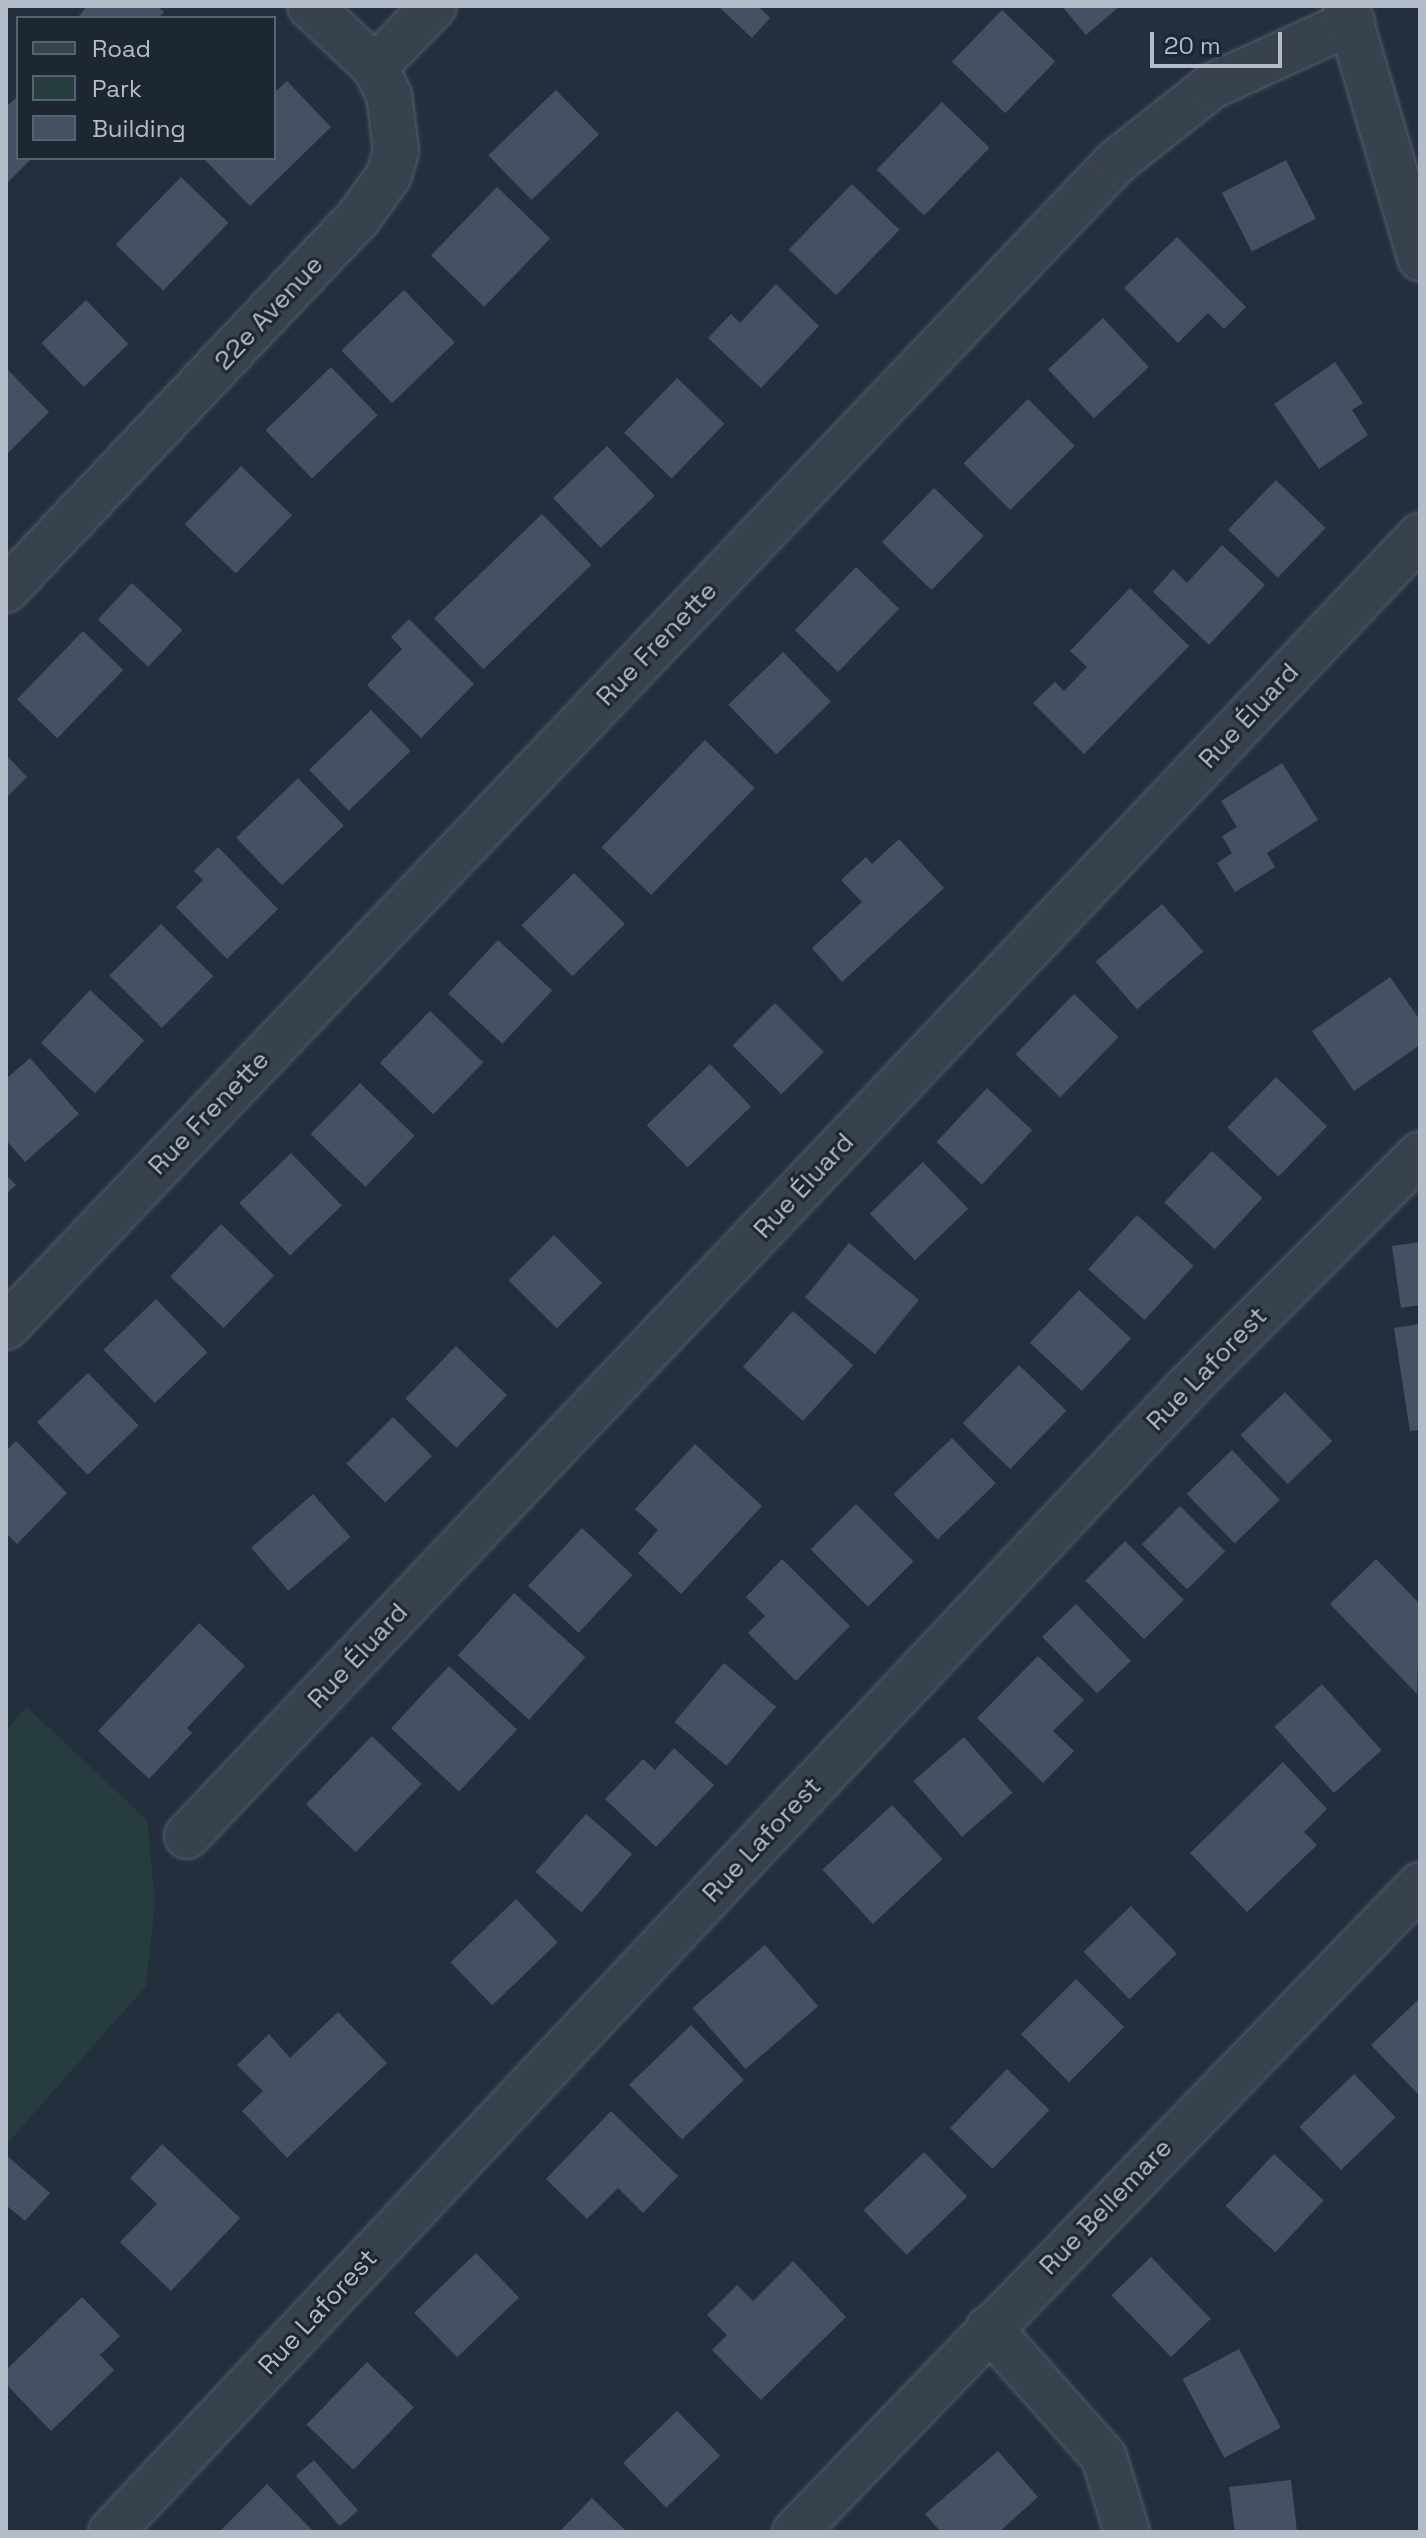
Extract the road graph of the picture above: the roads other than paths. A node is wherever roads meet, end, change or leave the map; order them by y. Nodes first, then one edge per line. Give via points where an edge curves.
1 (310, 6) edge
2 (434, 6) edge
3 (1349, 14) edge
4 (375, 67) junction
5 (1420, 258) edge
6 (1420, 536) edge
7 (6, 590) edge
8 (1420, 1154) edge
9 (6, 1327) edge
10 (187, 1836) dead end
11 (1420, 1885) edge
12 (989, 2328) junction
13 (111, 2532) edge
14 (795, 2532) edge
15 (1127, 2532) edge

1 - 4 street
2 - 4 street
3 - 5 street
3 - 9 street, Rue Frenette via 1212,86 1116,162
4 - 7 street, 22e Avenue via 389,95 395,125 389,175 359,217
6 - 10 street, Rue Éluard
8 - 13 street, Rue Laforest via 1187,1388
11 - 12 street, Rue Bellemare
12 - 14 street, Rue Bellemare
12 - 15 street via 1104,2457

